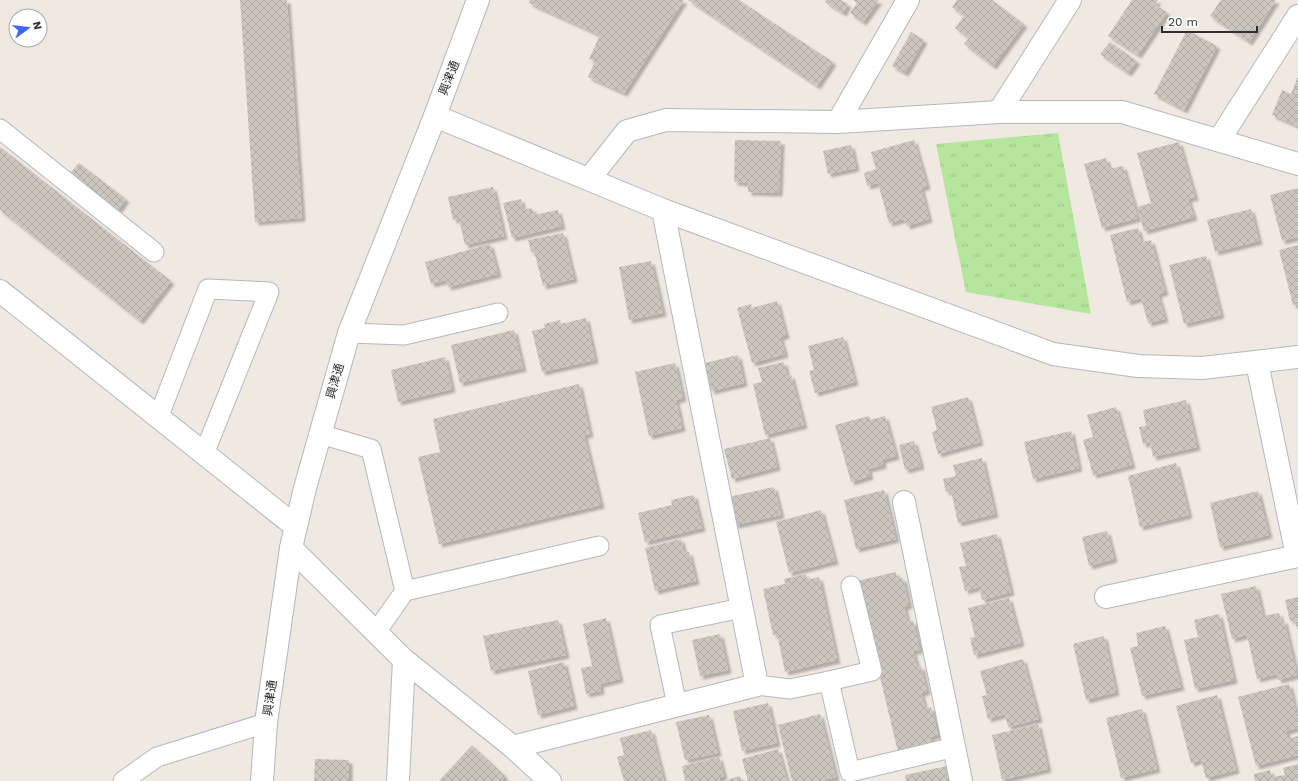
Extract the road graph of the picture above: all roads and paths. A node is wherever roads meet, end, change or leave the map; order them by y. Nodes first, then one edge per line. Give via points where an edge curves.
1 (478, 0) edge
2 (908, 0) edge
3 (1070, 0) edge
4 (1298, 16) edge
5 (999, 112) junction
6 (435, 116) junction
7 (838, 122) junction
8 (0, 129) edge
9 (1219, 140) junction
10 (1298, 164) edge
11 (588, 179) junction
12 (663, 210) junction
13 (154, 252) dead end
14 (0, 291) edge
15 (498, 313) dead end
16 (349, 333) junction
17 (1298, 357) edge
18 (1257, 363) junction
19 (158, 418) junction
20 (320, 434) junction
21 (204, 454) junction
22 (904, 502) dead end
23 (295, 526) junction
24 (599, 546) dead end
25 (291, 548) junction
26 (1298, 556) edge
27 (851, 586) dead end
28 (405, 591) junction
29 (1106, 597) dead end
30 (742, 608) junction
31 (376, 632) junction
32 (404, 660) junction
33 (828, 681) junction
34 (757, 685) junction
35 (677, 705) junction
36 (266, 723) junction
37 (513, 747) junction
38 (955, 747) junction
39 (123, 781) edge
40 (262, 781) edge
41 (398, 781) edge
42 (550, 781) edge
43 (962, 781) edge

1 - 6 street, 興津通
2 - 7 street
3 - 5 street
4 - 9 street
5 - 7 street
5 - 9 street via 1122,112
6 - 11 street
6 - 16 street, 興津通
7 - 11 street via 666,120 628,131
8 - 13 lane
9 - 10 street
11 - 12 street
12 - 18 street via 1053,354 1138,366 1202,368
12 - 30 street
14 - 19 street
15 - 16 lane via 404,335
16 - 20 street, 興津通
17 - 18 street
18 - 26 street
19 - 21 street
19 - 21 lane via 208,289 269,292
20 - 23 street, 興津通
20 - 28 lane via 371,449
21 - 23 street
22 - 38 street
23 - 25 street, 興津通
24 - 28 lane
25 - 31 street
25 - 36 street, 興津通
26 - 29 street
27 - 33 lane via 872,671
28 - 31 lane
30 - 34 street
30 - 35 lane via 660,625
31 - 32 street
32 - 37 street
32 - 41 street
33 - 34 lane via 790,689
33 - 38 lane via 850,772
34 - 35 street
35 - 37 street
36 - 39 lane via 157,756
36 - 40 street, 興津通
37 - 42 street
38 - 43 street

